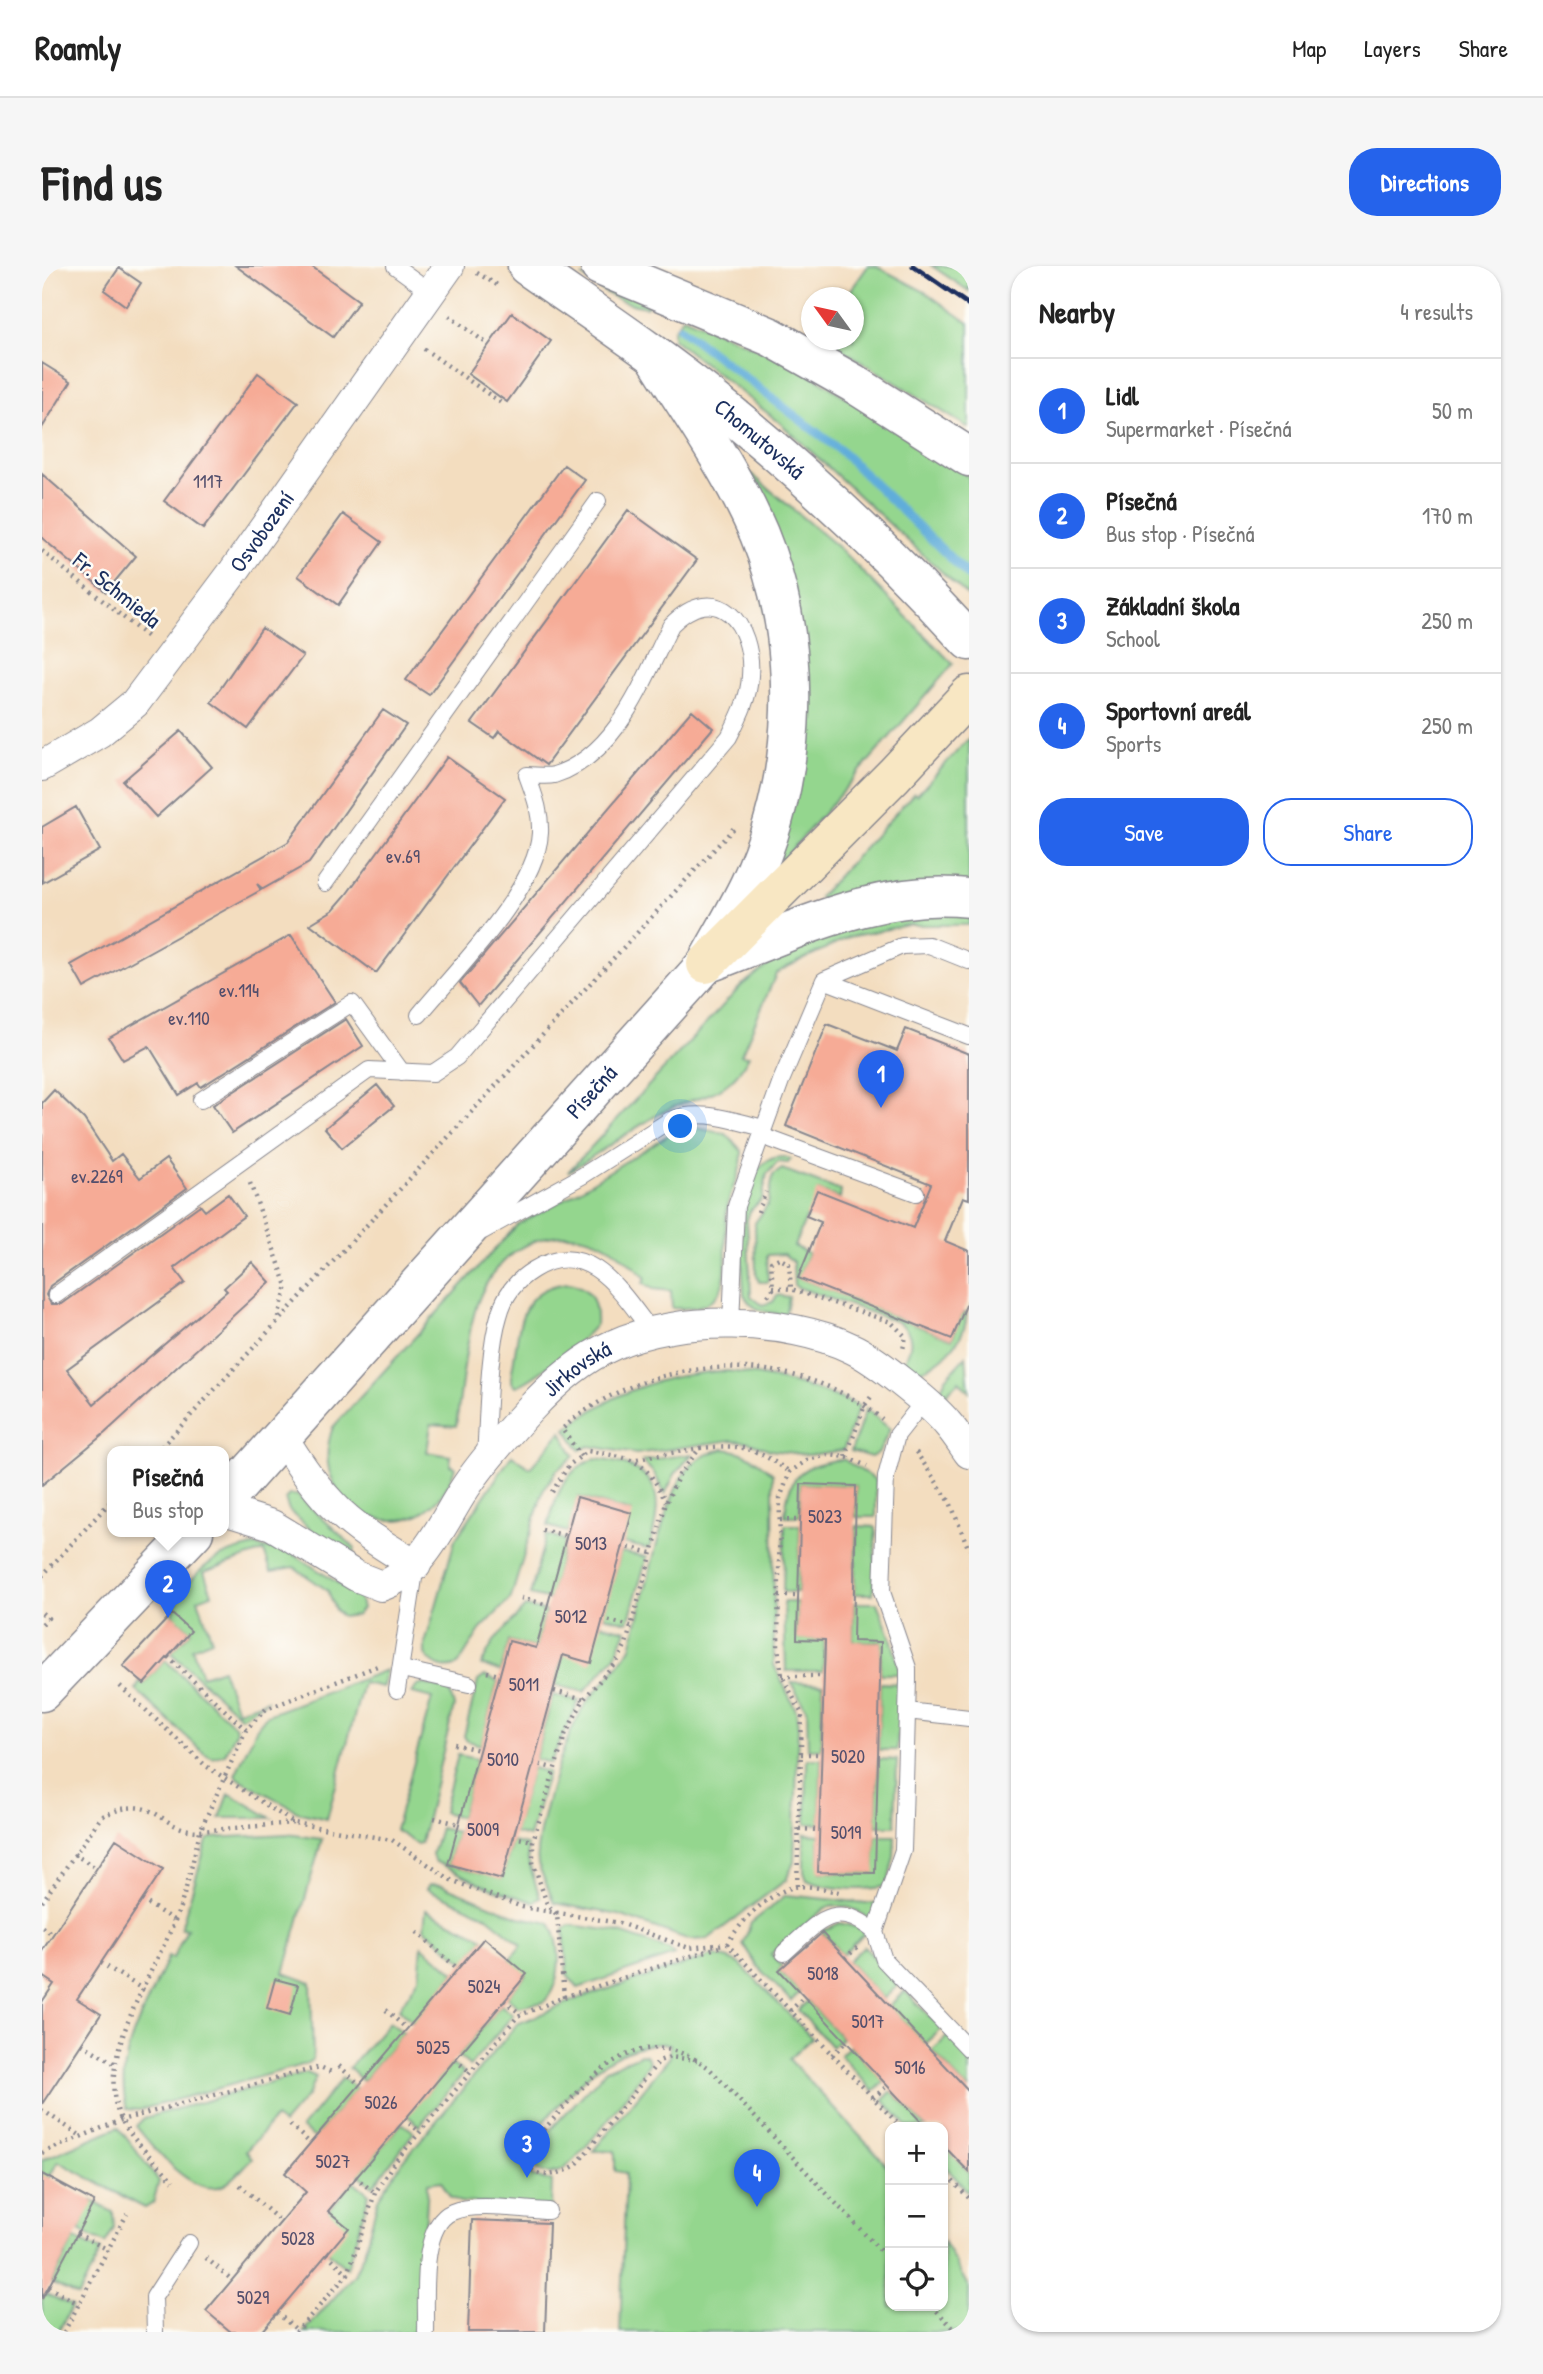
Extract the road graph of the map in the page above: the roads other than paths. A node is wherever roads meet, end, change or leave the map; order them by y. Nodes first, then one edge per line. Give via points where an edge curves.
1 (395, 266) edge
2 (527, 266) edge
3 (600, 266) edge
4 (442, 287) edge
5 (655, 356) junction
6 (969, 457) edge
7 (598, 502) dead end
8 (969, 641) edge
9 (969, 695) edge
10 (42, 766) edge
11 (325, 883) dead end
12 (969, 898) edge
13 (969, 961) edge
14 (706, 964) junction
15 (824, 980) junction
16 (419, 1015) dead end
17 (969, 1036) edge
18 (402, 1072) junction
19 (201, 1100) dead end
20 (763, 1132) junction
21 (916, 1193) dead end
22 (456, 1245) junction
23 (56, 1295) dead end
24 (731, 1324) junction
25 (651, 1331) junction
26 (923, 1402) junction
27 (282, 1436) junction
28 (969, 1453) edge
29 (485, 1464) junction
30 (229, 1495) edge
31 (229, 1512) edge
32 (189, 1537) edge
33 (416, 1565) junction
34 (403, 1662) junction
35 (469, 1684) dead end
36 (397, 1690) dead end
37 (42, 1692) edge
38 (907, 1711) junction
39 (969, 1718) edge
40 (875, 1933) junction
41 (784, 1953) dead end
42 (969, 2049) edge
43 (548, 2211) dead end
44 (189, 2243) road end
45 (156, 2332) edge
46 (426, 2332) edge

1 - 4 lane
2 - 5 street, Chomutovská
3 - 6 street via 771,337
4 - 10 street, Osvobození via 135,703 100,732
5 - 8 street, Chomutovská via 853,520
5 - 14 street via 743,501 758,534 780,600 790,666 786,751 770,826 749,884
7 - 11 lane
9 - 14 main road, Písečná
12 - 14 street via 904,898 864,905
13 - 15 lane via 929,945 902,946
14 - 22 street, Písečná
15 - 17 lane
15 - 20 lane
16 - 18 lane via 516,896 533,864 540,835 539,808 527,775 553,776 578,763 606,739 624,717 671,625 683,613 711,604 730,612 741,625 749,648 751,675 747,699 714,758 457,1057 433,1073
18 - 19 lane via 352,1003
18 - 23 lane via 369,1070
20 - 21 lane
20 - 22 lane via 701,1114 685,1114
20 - 24 lane via 736,1206
22 - 27 street, Písečná
24 - 25 street, Jirkovská
24 - 26 street, Jirkovská via 803,1331 835,1340 855,1349
25 - 29 street, Jirkovská via 611,1345 562,1378 528,1410
25 - 29 lane via 606,1275 585,1263 552,1261 518,1279 498,1318
26 - 28 street, Jirkovská via 946,1421
26 - 38 lane via 898,1432 886,1478 882,1592 908,1668
27 - 30 street, Písečná
27 - 33 street via 307,1478 340,1515
29 - 33 street, Jirkovská
31 - 33 street via 272,1525 381,1586 398,1581
32 - 37 street
33 - 34 lane
34 - 35 lane
34 - 36 lane
38 - 39 lane
38 - 40 lane via 903,1850
40 - 41 lane via 861,1920 842,1914 824,1917
40 - 42 lane via 884,1960
43 - 46 lane via 473,2208 452,2212 438,2222 430,2237
44 - 45 lane via 154,2297

